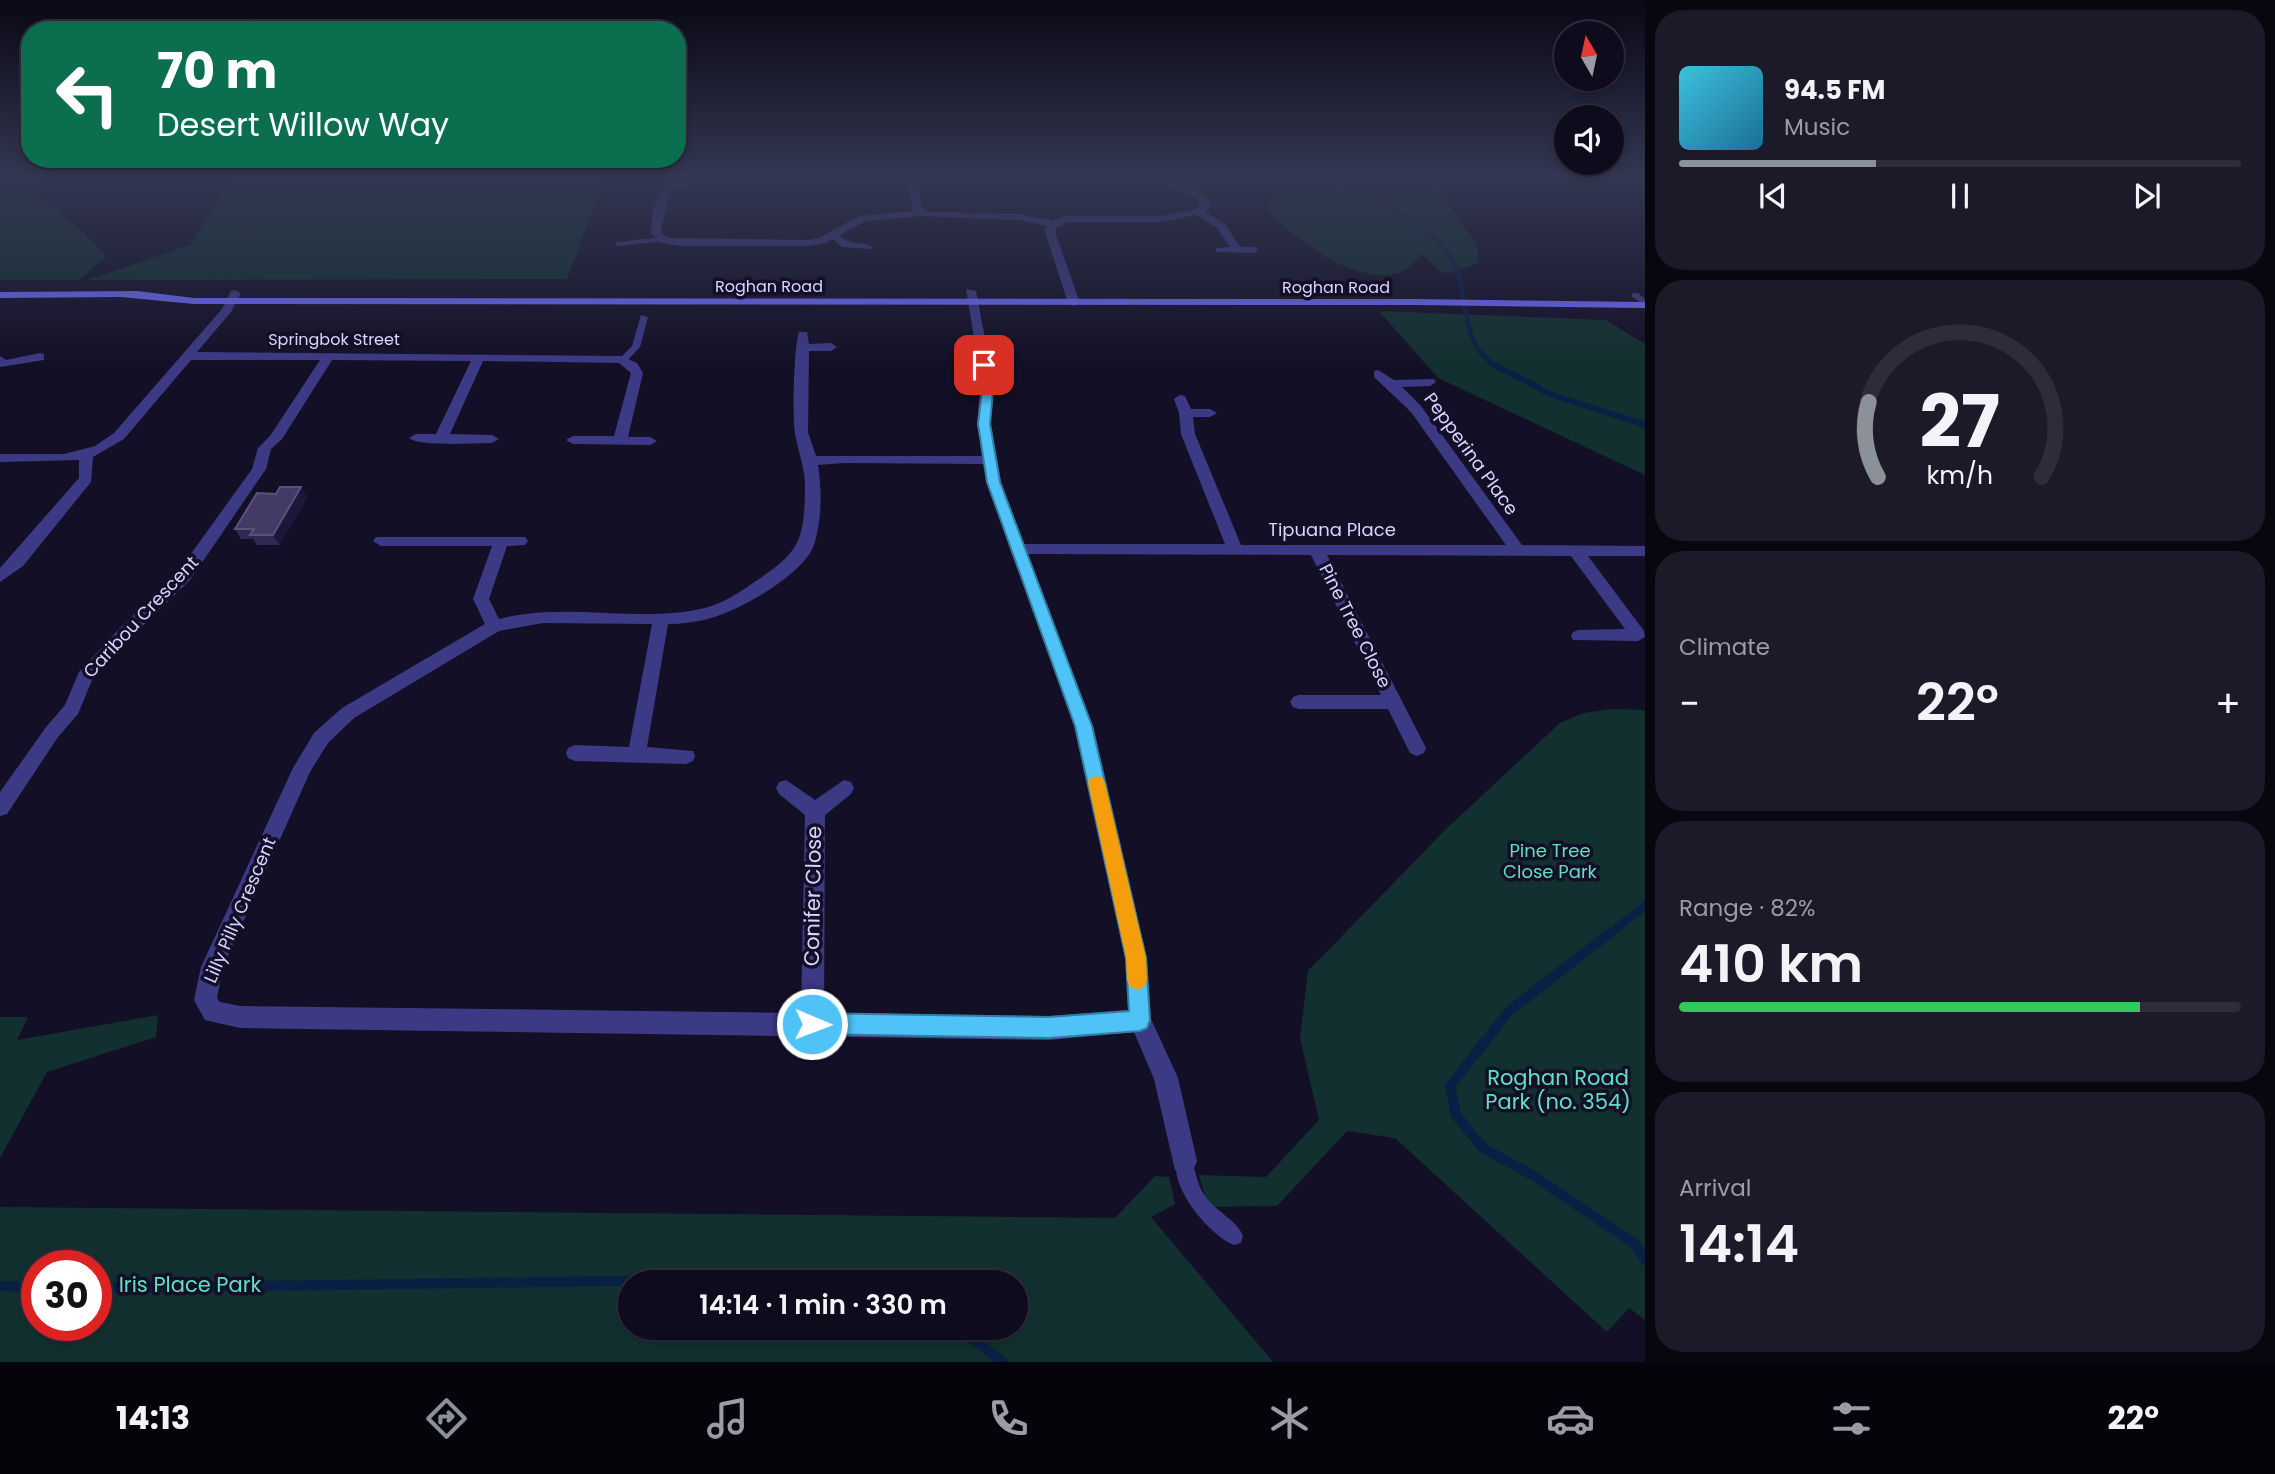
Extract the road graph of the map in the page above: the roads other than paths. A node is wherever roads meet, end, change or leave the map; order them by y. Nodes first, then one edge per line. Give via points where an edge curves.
1 (648, 241) edge
2 (669, 241) edge
3 (823, 241) edge
4 (840, 241) edge
5 (1053, 241) edge
6 (1231, 241) edge
7 (618, 244) dead end
8 (869, 247) dead end
9 (1220, 250) dead end
10 (1237, 250) junction
11 (1254, 250) dead end
12 (1640, 294) edge
13 (0, 295) edge
14 (972, 296) junction
15 (234, 297) junction
16 (1073, 297) junction
17 (1537, 303) junction
18 (1645, 304) edge
19 (644, 317) dead end
20 (831, 348) dead end
21 (188, 356) junction
22 (329, 356) junction
23 (40, 357) dead end
24 (478, 357) junction
25 (624, 360) junction
26 (1, 363) edge
27 (1378, 374) dead end
28 (1430, 382) dead end
29 (1391, 384) junction
30 (1210, 413) dead end
31 (416, 438) dead end
32 (441, 439) junction
33 (492, 439) dead end
34 (573, 440) dead end
35 (620, 440) junction
36 (650, 441) dead end
37 (86, 455) junction
38 (0, 458) edge
39 (989, 460) junction
40 (810, 461) junction
41 (381, 541) dead end
42 (520, 541) dead end
43 (501, 542) junction
44 (1019, 549) junction
45 (1235, 549) junction
46 (1316, 549) junction
47 (1517, 549) junction
48 (1574, 549) junction
49 (1645, 551) edge
50 (0, 577) edge
51 (661, 618) junction
52 (494, 626) junction
53 (1578, 636) dead end
54 (1299, 702) dead end
55 (1394, 702) junction
56 (1417, 748) dead end
57 (575, 753) dead end
58 (637, 754) junction
59 (686, 756) dead end
60 (786, 788) dead end
61 (844, 788) dead end
62 (0, 808) edge
63 (815, 811) junction
64 (1140, 1020) junction
65 (812, 1024) junction
66 (1184, 1160) joint
67 (1234, 1236) dead end

1 - 7 lane
2 - 3 street
4 - 8 lane
5 - 16 street
6 - 10 street
9 - 10 street
10 - 11 street
12 - 17 main road, Roghan Road
12 - 18 lane
13 - 15 main road, Roghan Road via 125,295 194,301
14 - 15 main road, Roghan Road
14 - 16 main road, Roghan Road
14 - 39 street via 987,380 984,424
15 - 21 street
16 - 17 main road, Roghan Road
17 - 18 main road, Roghan Road
19 - 25 lane via 636,346
20 - 40 street, Lilly Pilly Crescent via 803,341 802,432
21 - 22 street, Springbok Street
21 - 37 street via 119,436
22 - 24 street, Springbok Street
22 - 62 street, Caribou Crescent via 194,563 85,677 72,709
23 - 26 street
24 - 25 street, Springbok Street
24 - 32 street
25 - 35 street via 634,365 636,377
27 - 29 street, Pepperina Place
28 - 29 street, Pepperina Place
29 - 47 street, Pepperina Place via 1416,409
30 - 45 street via 1183,406 1188,434
31 - 32 street
32 - 33 street
34 - 35 street
35 - 36 street
37 - 38 street
37 - 50 street via 86,479
39 - 40 street
39 - 44 street
40 - 51 street, Lilly Pilly Crescent via 812,518 801,554 770,581 723,608
41 - 43 street
42 - 43 street
43 - 52 street via 481,599
44 - 45 street, Tipuana Place
44 - 64 street via 1084,726 1136,958
45 - 46 street, Tipuana Place
46 - 47 street, Tipuana Place
46 - 55 street, Pine Tree Close
47 - 48 street, Tipuana Place
48 - 49 street, Tipuana Place
48 - 53 street via 1638,635
51 - 52 street, Lilly Pilly Crescent via 542,617
51 - 58 street
52 - 65 street, Lilly Pilly Crescent via 348,713 321,738 302,768 212,967 205,993 208,1007 224,1016 240,1017
54 - 55 street, Pine Tree Close
55 - 56 street, Pine Tree Close
57 - 58 street
58 - 59 street
60 - 63 street, Conifer Close
61 - 63 street, Conifer Close
63 - 65 street, Conifer Close
64 - 65 street, Lilly Pilly Crescent via 1049,1028
64 - 66 street via 1166,1078
66 - 67 lane via 1201,1209

